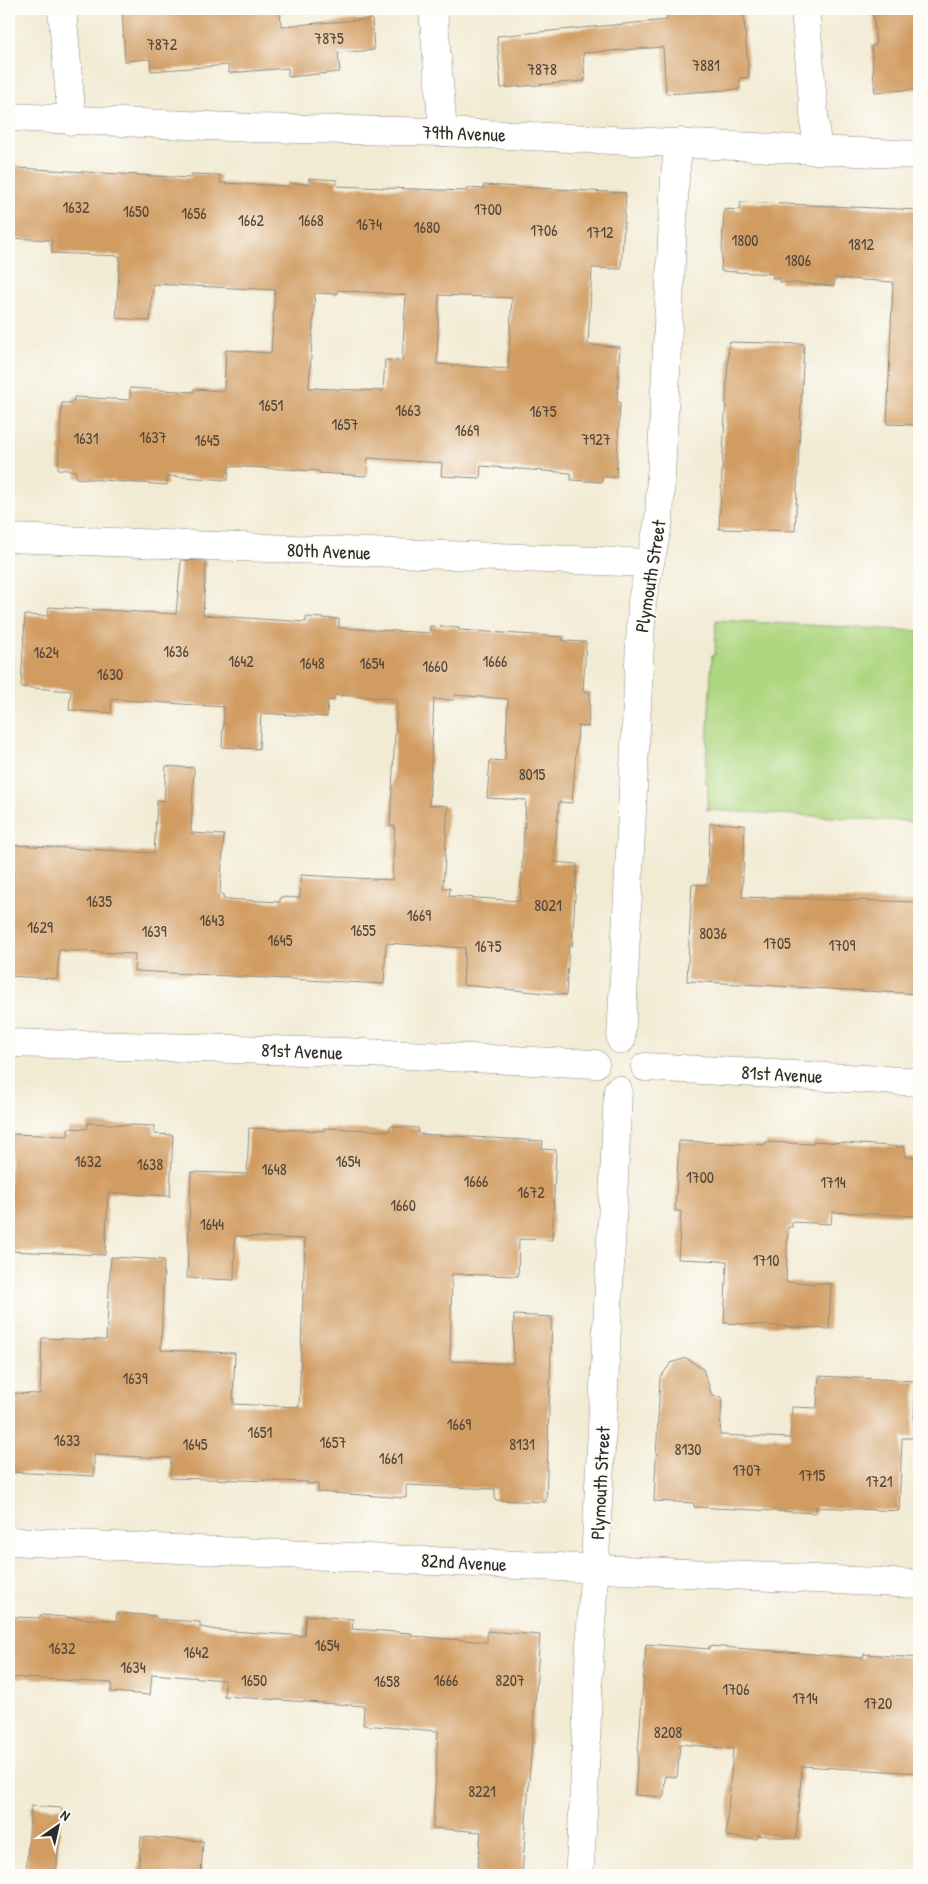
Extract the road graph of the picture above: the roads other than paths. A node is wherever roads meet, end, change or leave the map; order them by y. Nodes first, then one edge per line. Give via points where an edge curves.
1 (62, 9) edge
2 (433, 9) edge
3 (805, 9) edge
4 (9, 117) edge
5 (72, 121) junction
6 (443, 132) junction
7 (679, 142) junction
8 (817, 149) junction
9 (919, 155) edge
10 (9, 538) edge
11 (650, 563) junction
12 (620, 1040) junction
13 (9, 1043) edge
14 (595, 1064) junction
15 (645, 1067) junction
16 (919, 1082) edge
17 (618, 1090) junction
18 (9, 1541) edge
19 (595, 1568) junction
20 (919, 1584) edge
21 (579, 1875) edge

1 - 5 street
2 - 6 street
3 - 8 street
4 - 5 street, 79th Avenue
5 - 6 street, 79th Avenue
6 - 7 street, 79th Avenue
7 - 8 street, 79th Avenue
7 - 11 street, Plymouth Street via 659,520
8 - 9 street, 79th Avenue
10 - 11 street, 80th Avenue
11 - 12 street, Plymouth Street via 642,601
12 - 14 street via 603,1047
12 - 15 street via 638,1048 644,1057
13 - 14 street, 81st Avenue via 335,1052
14 - 17 street via 601,1082
15 - 16 street, 81st Avenue
15 - 17 street via 636,1084
17 - 19 street, Plymouth Street
18 - 19 street, 82nd Avenue
19 - 20 street, 82nd Avenue
19 - 21 street, Plymouth Street

